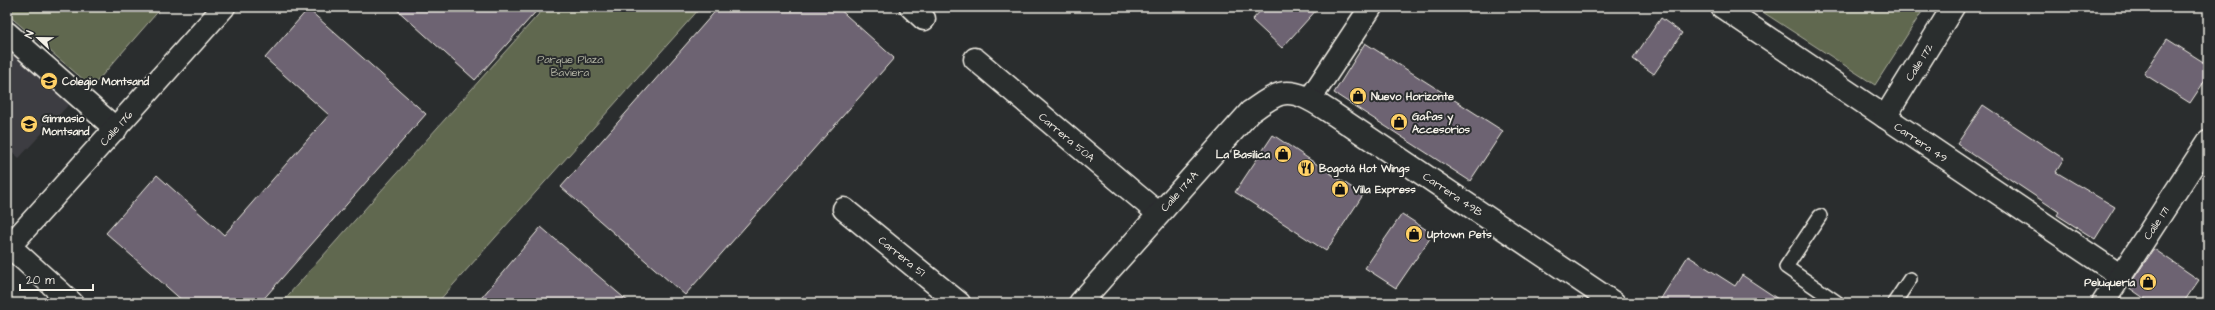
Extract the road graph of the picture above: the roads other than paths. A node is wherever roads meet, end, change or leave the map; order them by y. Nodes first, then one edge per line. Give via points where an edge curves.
1 (224, 7) edge
2 (1372, 7) edge
3 (1953, 7) edge
4 (1726, 8) edge
5 (7, 32) edge
6 (975, 59) dead end
7 (1288, 93) joint
8 (1310, 99) junction
9 (1885, 117) junction
10 (116, 129) junction
11 (2208, 142) edge
12 (844, 209) dead end
13 (1159, 214) junction
14 (1820, 216) dead end
15 (8, 246) edge
16 (2121, 276) junction
17 (1910, 279) dead end
18 (72, 303) edge
19 (959, 303) edge
20 (1080, 303) edge
21 (1614, 303) edge
22 (1838, 303) edge
23 (1894, 303) edge
24 (2104, 303) edge

1 - 10 street, Calle 176
2 - 8 street
3 - 9 street, Calle 172
4 - 9 street, Carrera 49
5 - 10 street
6 - 13 street, Carrera 50A
7 - 8 street, Carrera 49B
7 - 13 street, Calle 174A via 1279,94 1250,112
8 - 21 street, Carrera 49B via 1537,257
9 - 16 street, Carrera 49
10 - 15 street, Calle 176
11 - 16 street, Calle 171 via 2167,215
12 - 19 street, Carrera 51
13 - 20 street, Calle 174A
14 - 22 lane via 1786,267
15 - 18 street
16 - 24 street, Calle 171
17 - 23 lane

